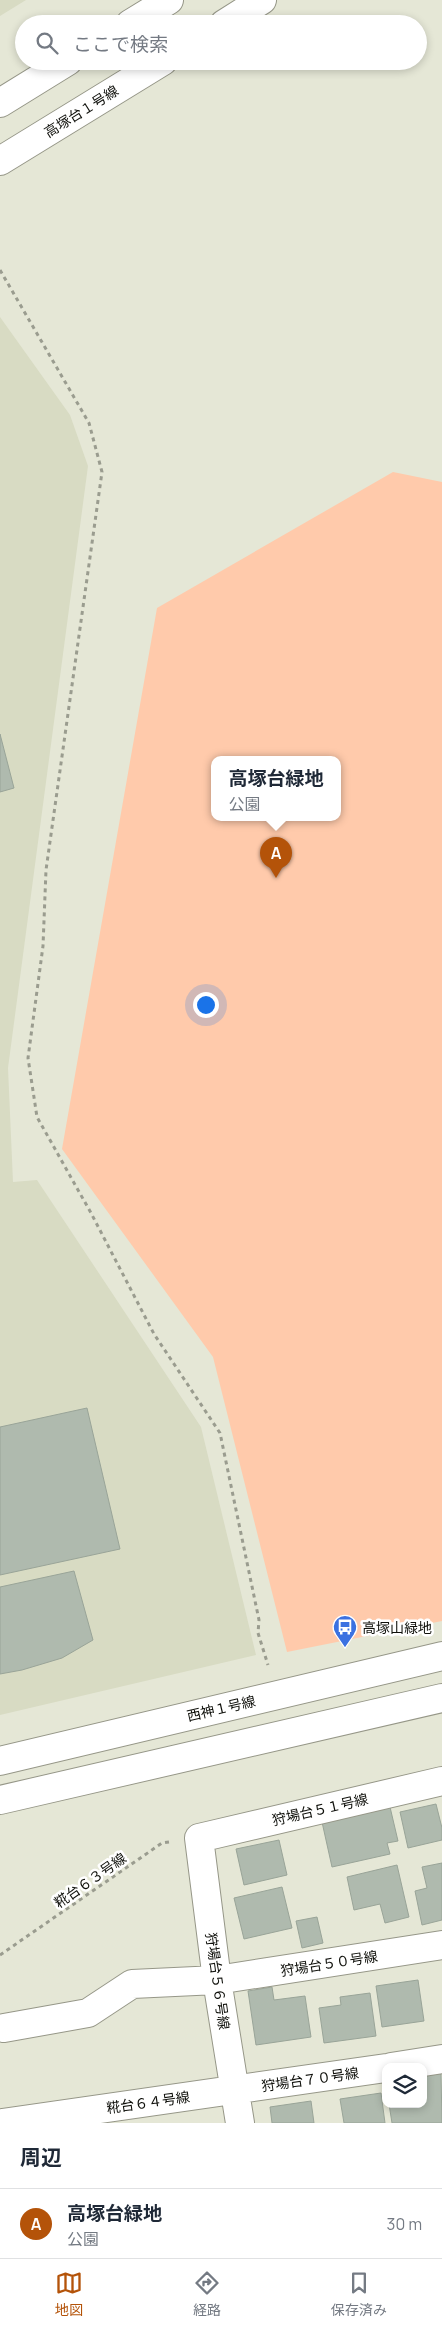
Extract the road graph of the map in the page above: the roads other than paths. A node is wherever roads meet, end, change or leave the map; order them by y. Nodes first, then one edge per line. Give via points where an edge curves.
1 (169, 0) edge
2 (262, 0) edge
3 (145, 15) edge
4 (238, 15) edge
5 (53, 70) edge
6 (148, 70) edge
7 (0, 103) edge
8 (0, 161) edge
9 (442, 1656) edge
10 (442, 1698) edge
11 (0, 1760) edge
12 (442, 1781) edge
13 (0, 1800) edge
14 (199, 1838) joint
15 (442, 1946) edge
16 (217, 1980) junction
17 (4, 2028) dead end
18 (442, 2059) edge
19 (416, 2063) edge
20 (382, 2069) edge
21 (234, 2090) junction
22 (2, 2123) edge
23 (240, 2123) edge

1 - 3 street
2 - 4 street
5 - 7 street
6 - 8 street, 高塚台１号線
9 - 11 street, 西神１号線
10 - 13 street
12 - 14 street, 狩場台５１号線
14 - 16 street, 狩場台５６号線
15 - 16 street, 狩場台５０号線
16 - 17 street, 狩場台５０号線 via 132,1984 88,2013
16 - 21 street, 狩場台５６号線
18 - 19 street
20 - 21 street, 狩場台７０号線
21 - 22 street, 糀台６４号線
21 - 23 street, 狩場台５６号線

